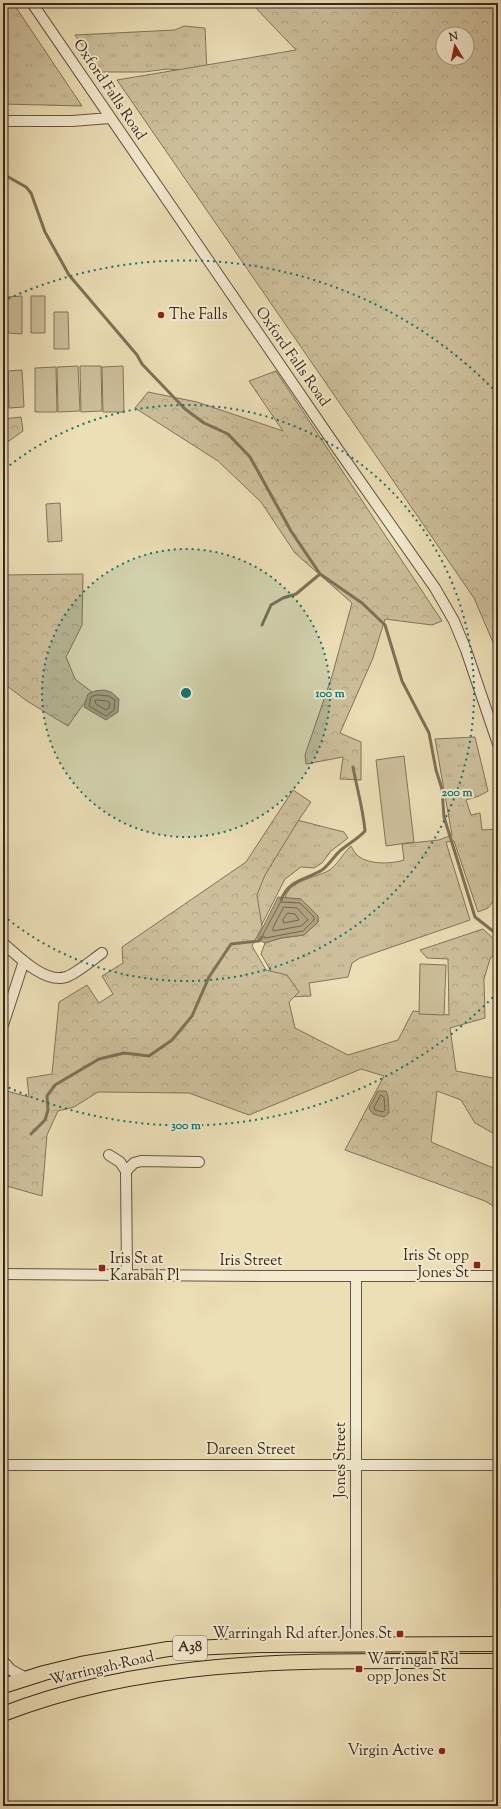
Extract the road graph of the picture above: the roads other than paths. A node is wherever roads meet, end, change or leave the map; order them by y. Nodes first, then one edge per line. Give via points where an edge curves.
1 (32, 3) edge
2 (110, 118) junction
3 (3, 121) edge
4 (498, 744) edge
5 (3, 943) edge
6 (102, 953) dead end
7 (24, 961) junction
8 (3, 1025) edge
9 (109, 1155) dead end
10 (199, 1162) dead end
11 (126, 1171) junction
12 (3, 1274) edge
13 (127, 1275) junction
14 (356, 1276) junction
15 (498, 1276) edge
16 (3, 1464) edge
17 (356, 1465) junction
18 (498, 1465) edge
19 (356, 1644) junction
20 (498, 1644) edge
21 (3, 1661) edge
22 (498, 1661) edge
23 (26, 1678) junction
24 (3, 1685) edge
25 (3, 1714) edge

1 - 2 street, Oxford Falls Road
2 - 3 street
2 - 4 street, Oxford Falls Road via 436,588 466,650
5 - 7 street
6 - 7 street via 67,977 56,979 41,973
7 - 8 street
9 - 11 street via 120,1162
10 - 11 street via 141,1161 134,1163
11 - 13 street
12 - 13 street, Iris Street
13 - 14 street, Iris Street
14 - 15 street, Iris Street
14 - 17 street, Jones Street
16 - 17 street, Dareen Street
17 - 18 street, Dareen Street
17 - 19 street, Jones Street
19 - 20 highway, Warringah Road / A38
19 - 23 highway, Warringah Road / A38 via 235,1645 168,1649 81,1664
21 - 23 street via 14,1672
22 - 25 highway, Warringah Road / A38 via 290,1662 196,1668 102,1684
23 - 24 highway, Warringah Road / A38

